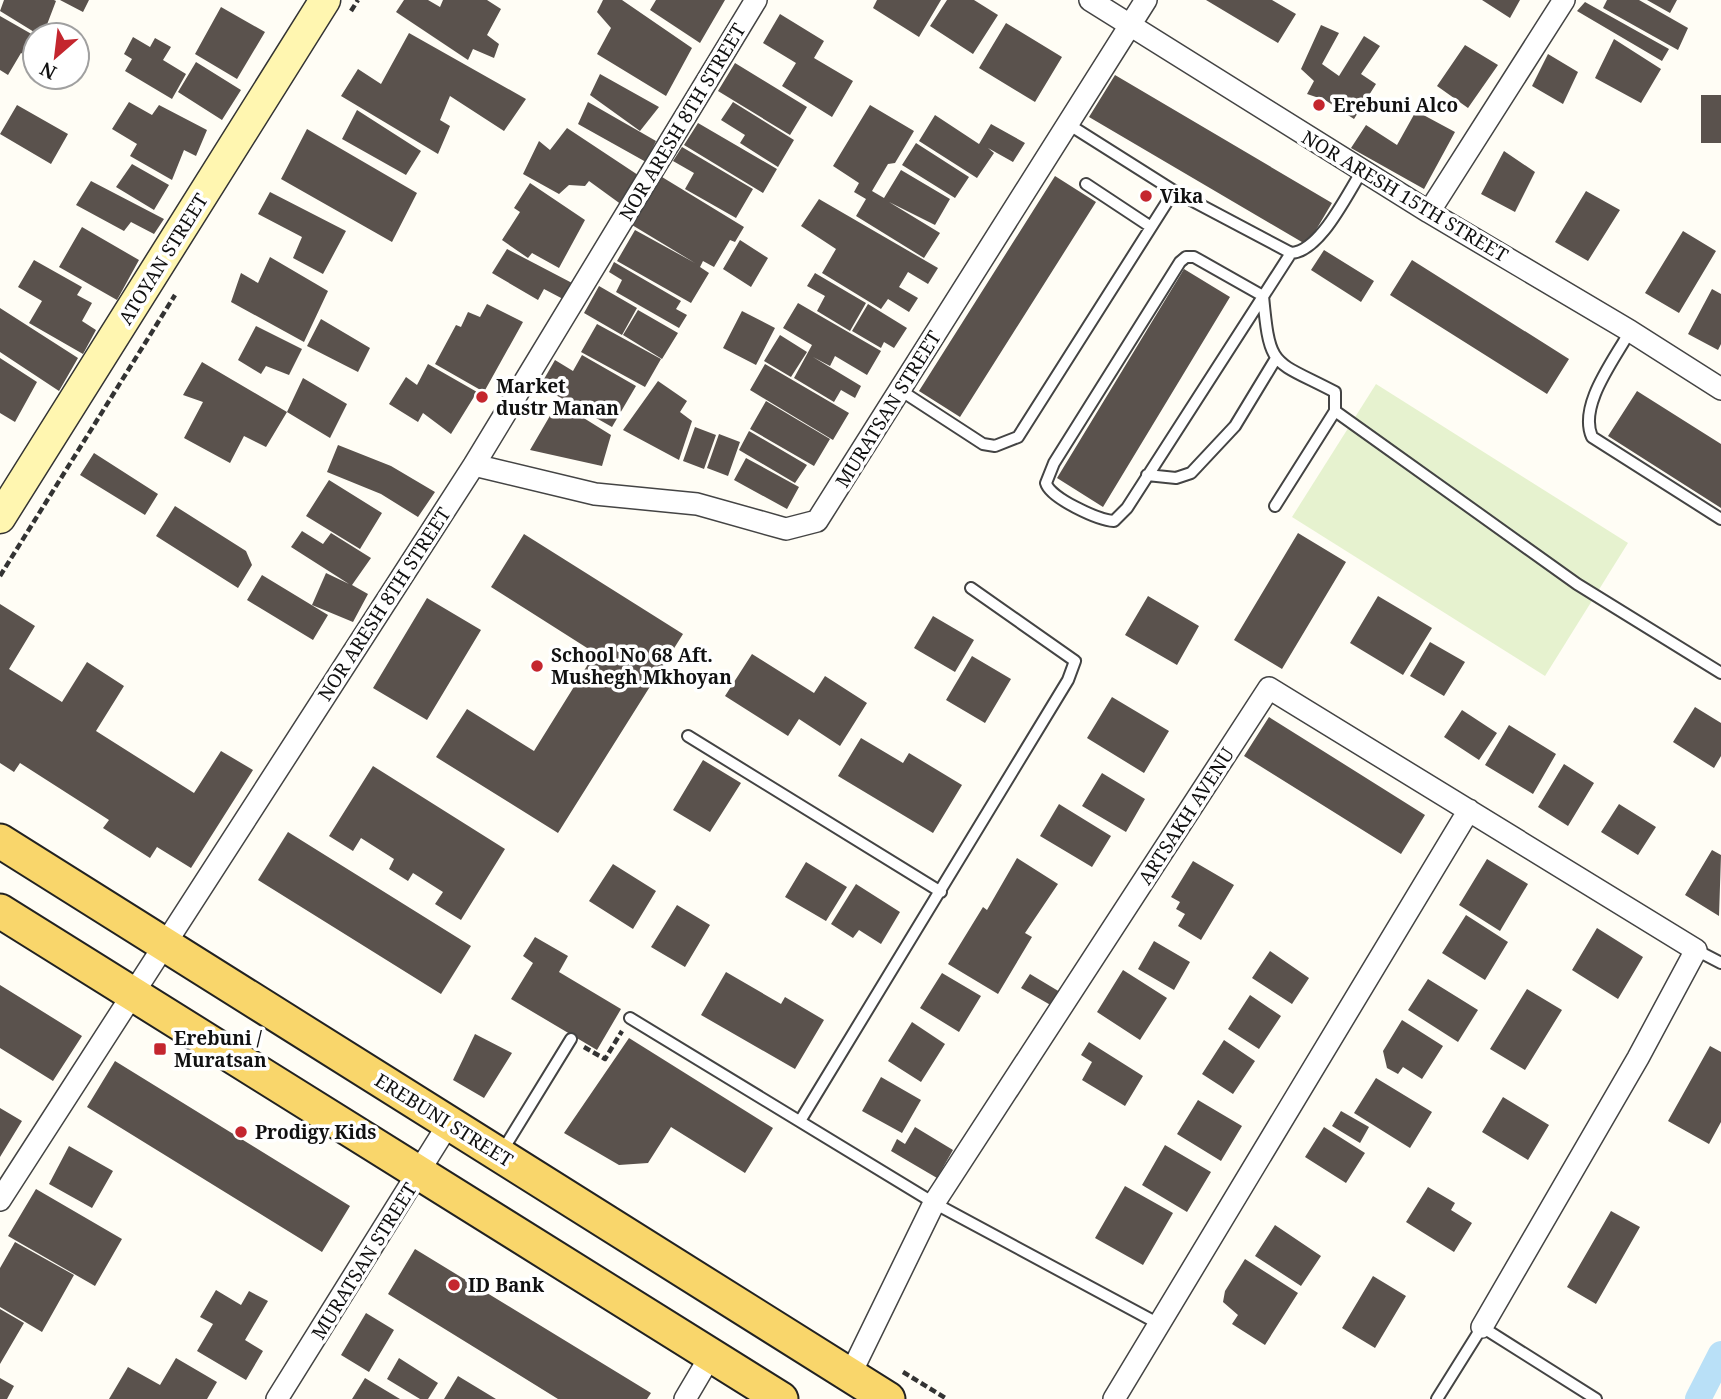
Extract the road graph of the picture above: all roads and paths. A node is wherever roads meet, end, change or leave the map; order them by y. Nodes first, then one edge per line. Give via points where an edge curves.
1 (325, 0) edge
2 (756, 0) edge
3 (1090, 0) edge
4 (1146, 0) edge
5 (1564, 0) edge
6 (1130, 25) junction
7 (1068, 124) junction
8 (1362, 171) junction
9 (1086, 184) dead end
10 (1174, 191) junction
11 (1429, 212) junction
12 (1151, 227) junction
13 (1291, 253) junction
14 (1263, 296) junction
15 (1630, 331) junction
16 (1275, 360) junction
17 (1721, 389) edge
18 (900, 390) junction
19 (1335, 411) junction
20 (474, 465) junction
21 (1147, 475) junction
22 (1275, 506) dead end
23 (0, 518) edge
24 (1721, 519) edge
25 (971, 588) dead end
26 (1721, 673) edge
27 (688, 736) dead end
28 (1468, 810) junction
29 (0, 841) edge
30 (941, 892) junction
31 (0, 911) edge
32 (164, 944) junction
33 (1696, 950) junction
34 (1721, 963) edge
35 (131, 993) junction
36 (630, 1018) joint
37 (571, 1039) joint
38 (800, 1121) junction
39 (449, 1123) junction
40 (499, 1155) junction
41 (419, 1172) junction
42 (0, 1200) edge
43 (934, 1203) junction
44 (1159, 1324) junction
45 (1482, 1327) junction
46 (711, 1355) junction
47 (850, 1375) junction
48 (277, 1399) edge
49 (685, 1399) edge
50 (781, 1399) edge
51 (888, 1399) edge
52 (1114, 1399) edge
53 (1437, 1399) edge
54 (1596, 1399) edge

1 - 23 main road, ATOYAN STREET
2 - 20 street, NOR ARESH 8TH STREET
3 - 6 street, NOR ARESH 15TH STREET
4 - 6 street, MURATSAN STREET
5 - 11 street
6 - 7 street, MURATSAN STREET
6 - 8 street, NOR ARESH 15TH STREET
7 - 10 lane
7 - 18 street, MURATSAN STREET
8 - 11 street, NOR ARESH 15TH STREET
8 - 13 lane via 1316,241
9 - 12 lane
10 - 12 lane
10 - 13 lane
11 - 15 street, NOR ARESH 15TH STREET
12 - 18 lane via 1018,437 995,446 983,444
13 - 14 lane
14 - 16 lane via 1268,343
14 - 21 lane
14 - 21 lane via 1194,257 1180,262 1054,463 1046,483 1051,493 1102,521 1114,522
15 - 17 street, NOR ARESH 15TH STREET
15 - 24 lane via 1590,409 1587,425 1592,437
16 - 19 lane via 1335,392
16 - 21 lane via 1236,426 1191,473 1176,478
18 - 20 street, MURATSAN STREET via 817,522 786,529 697,503 596,494
19 - 22 lane
19 - 26 lane via 1577,584
20 - 32 street, NOR ARESH 8TH STREET
25 - 30 lane via 1075,661
27 - 30 lane
28 - 33 street, ARTSAKH AVENU
28 - 43 street, ARTSAKH AVENU via 1269,688
28 - 44 street
29 - 32 main road, EREBUNI STREET
30 - 38 lane
31 - 35 main road
32 - 35 street, NOR ARESH 8TH STREET
32 - 39 main road, EREBUNI STREET
33 - 34 lane
33 - 45 street
35 - 41 main road
35 - 42 street, NOR ARESH 8TH STREET
36 - 37 path via 605,1059
36 - 38 lane
37 - 40 lane
38 - 43 lane
39 - 40 main road, EREBUNI STREET
39 - 41 street, MURATSAN STREET
40 - 47 main road, EREBUNI STREET
41 - 46 main road
41 - 48 street, MURATSAN STREET
43 - 44 lane
43 - 47 street, ARTSAKH AVENU
44 - 52 street
45 - 53 lane
45 - 54 lane
46 - 49 street
46 - 50 main road
47 - 51 main road, EREBUNI STREET

